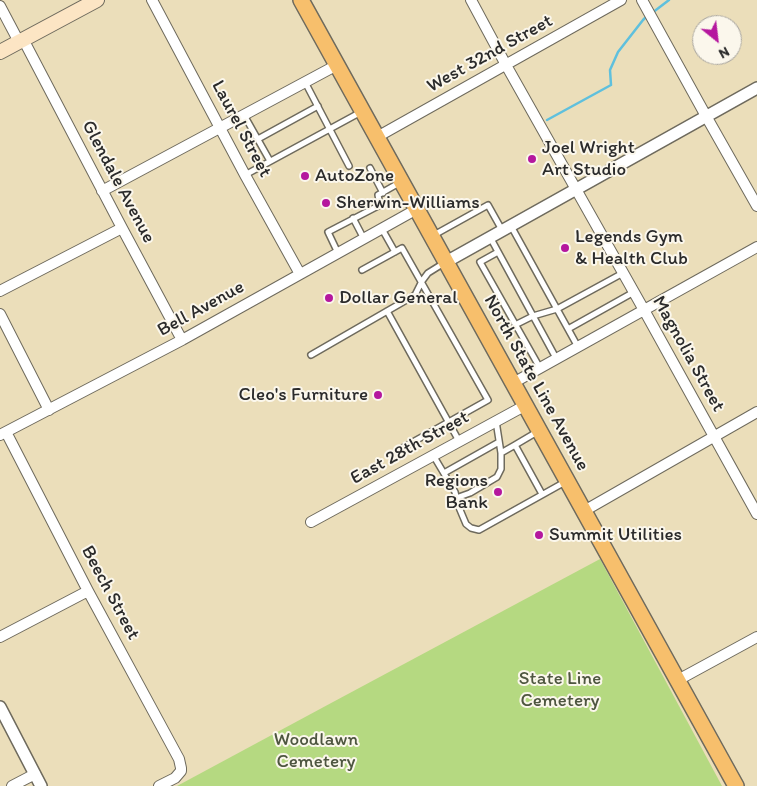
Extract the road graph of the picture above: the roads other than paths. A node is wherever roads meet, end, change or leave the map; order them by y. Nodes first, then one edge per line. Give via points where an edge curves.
1 (97, 0) edge
2 (152, 0) edge
3 (301, 0) edge
4 (472, 0) edge
5 (621, 0) edge
6 (642, 0) edge
7 (0, 6) edge
8 (21, 40) junction
9 (0, 52) edge
10 (337, 65) junction
11 (506, 65) junction
12 (305, 82) junction
13 (757, 88) edge
14 (318, 106) junction
15 (363, 111) junction
16 (244, 115) junction
17 (706, 116) junction
18 (220, 127) junction
19 (330, 129) junction
20 (377, 138) junction
21 (258, 139) junction
22 (270, 161) junction
23 (349, 166) dead end
24 (370, 168) dead end
25 (245, 175) junction
26 (402, 182) junction
27 (576, 189) junction
28 (102, 191) junction
29 (383, 193) junction
30 (757, 206) edge
31 (417, 209) junction
32 (353, 218) junction
33 (122, 228) junction
34 (506, 228) junction
35 (382, 229) junction
36 (432, 236) junction
37 (364, 238) junction
38 (490, 238) junction
39 (757, 247) edge
40 (395, 252) junction
41 (498, 252) junction
42 (338, 253) junction
43 (446, 262) junction
44 (362, 270) dead end
45 (623, 273) junction
46 (300, 274) junction
47 (422, 281) junction
48 (0, 291) edge
49 (634, 292) junction
50 (557, 309) junction
51 (644, 310) junction
52 (387, 311) junction
53 (0, 314) edge
54 (533, 316) junction
55 (515, 325) junction
56 (568, 329) junction
57 (182, 340) junction
58 (578, 347) junction
59 (311, 355) dead end
60 (556, 359) junction
61 (540, 368) junction
62 (513, 383) junction
63 (526, 405) junction
64 (48, 410) junction
65 (757, 412) edge
66 (496, 421) junction
67 (449, 422) junction
68 (540, 431) junction
69 (3, 433) edge
70 (714, 436) junction
71 (460, 441) junction
72 (499, 442) junction
73 (514, 445) junction
74 (404, 447) dead end
75 (501, 453) junction
76 (433, 455) junction
77 (444, 472) junction
78 (567, 481) junction
79 (542, 494) junction
80 (456, 498) junction
81 (584, 511) junction
82 (757, 514) edge
83 (311, 522) dead end
84 (88, 591) junction
85 (0, 637) edge
86 (757, 637) edge
87 (678, 680) junction
88 (0, 707) edge
89 (35, 774) junction
90 (12, 786) edge
91 (42, 786) edge
92 (159, 786) edge
93 (736, 786) edge

1 - 8 main road
2 - 18 street, Laurel Street
3 - 10 main road, North State Line Avenue
4 - 11 street, Magnolia Street
5 - 11 street, West 32nd Street
6 - 17 street
7 - 8 street, Glendale Avenue
8 - 9 main road
8 - 28 street, Glendale Avenue
10 - 12 street
10 - 15 main road, North State Line Avenue
11 - 20 street, West 32nd Street
11 - 27 street, Magnolia Street
12 - 14 lane
12 - 16 street
13 - 17 street
14 - 19 lane
14 - 21 lane
15 - 19 lane
15 - 20 main road, North State Line Avenue
16 - 18 street
16 - 21 lane
17 - 27 street
17 - 30 street
18 - 25 street, Laurel Street
18 - 28 street
19 - 22 lane
19 - 23 lane
20 - 26 main road, North State Line Avenue
21 - 22 lane
22 - 25 lane
24 - 29 lane
25 - 46 street, Laurel Street
26 - 29 lane
26 - 31 main road, North State Line Avenue
27 - 34 street
27 - 45 street, Magnolia Street
28 - 33 street, Glendale Avenue
29 - 32 lane via 378,196 380,205
31 - 35 street, Bell Avenue
31 - 36 main road, North State Line Avenue
32 - 37 lane
32 - 42 lane via 328,232
33 - 48 street
33 - 57 street, Glendale Avenue
34 - 36 lane via 488,205
34 - 38 street
34 - 50 lane
35 - 37 street, Bell Avenue
35 - 40 lane
36 - 43 main road, North State Line Avenue
37 - 42 street, Bell Avenue
38 - 41 lane
38 - 43 street
39 - 51 street
40 - 44 lane
40 - 47 lane via 402,248
41 - 54 lane
41 - 55 lane via 480,262
42 - 46 street, Bell Avenue
43 - 47 lane via 428,272
43 - 62 main road, North State Line Avenue
45 - 49 street, Magnolia Street
45 - 50 lane
46 - 57 street, Bell Avenue
47 - 52 lane via 415,295
47 - 67 lane via 488,400
49 - 51 street, Magnolia Street
49 - 56 lane
50 - 54 lane
50 - 56 lane
51 - 58 street
51 - 70 street, Magnolia Street
52 - 59 lane
52 - 67 lane
53 - 64 street
54 - 55 lane
54 - 60 lane
55 - 61 lane
56 - 58 lane
57 - 64 street, Bell Avenue
58 - 60 street
60 - 61 street
61 - 62 street
62 - 63 main road, North State Line Avenue
63 - 66 street, East 28th Street
63 - 68 main road, North State Line Avenue
64 - 69 street, Bell Avenue
65 - 70 street
66 - 71 street, East 28th Street
66 - 72 lane
67 - 71 lane
67 - 74 lane
68 - 73 lane
68 - 78 main road, North State Line Avenue
69 - 84 street, Beech Street
70 - 81 street
70 - 82 street, Magnolia Street
71 - 76 street, East 28th Street
72 - 75 lane
72 - 77 lane
73 - 75 lane
73 - 79 lane
75 - 80 lane via 501,469 497,477
76 - 77 lane
76 - 83 street, East 28th Street
77 - 80 lane
78 - 79 lane
78 - 81 main road, North State Line Avenue
79 - 80 lane via 480,530 466,524
81 - 87 main road, North State Line Avenue
84 - 85 street
84 - 92 street, Beech Street via 179,759 181,772
86 - 87 street
87 - 93 main road, North State Line Avenue
88 - 89 street
89 - 90 street
89 - 91 street

